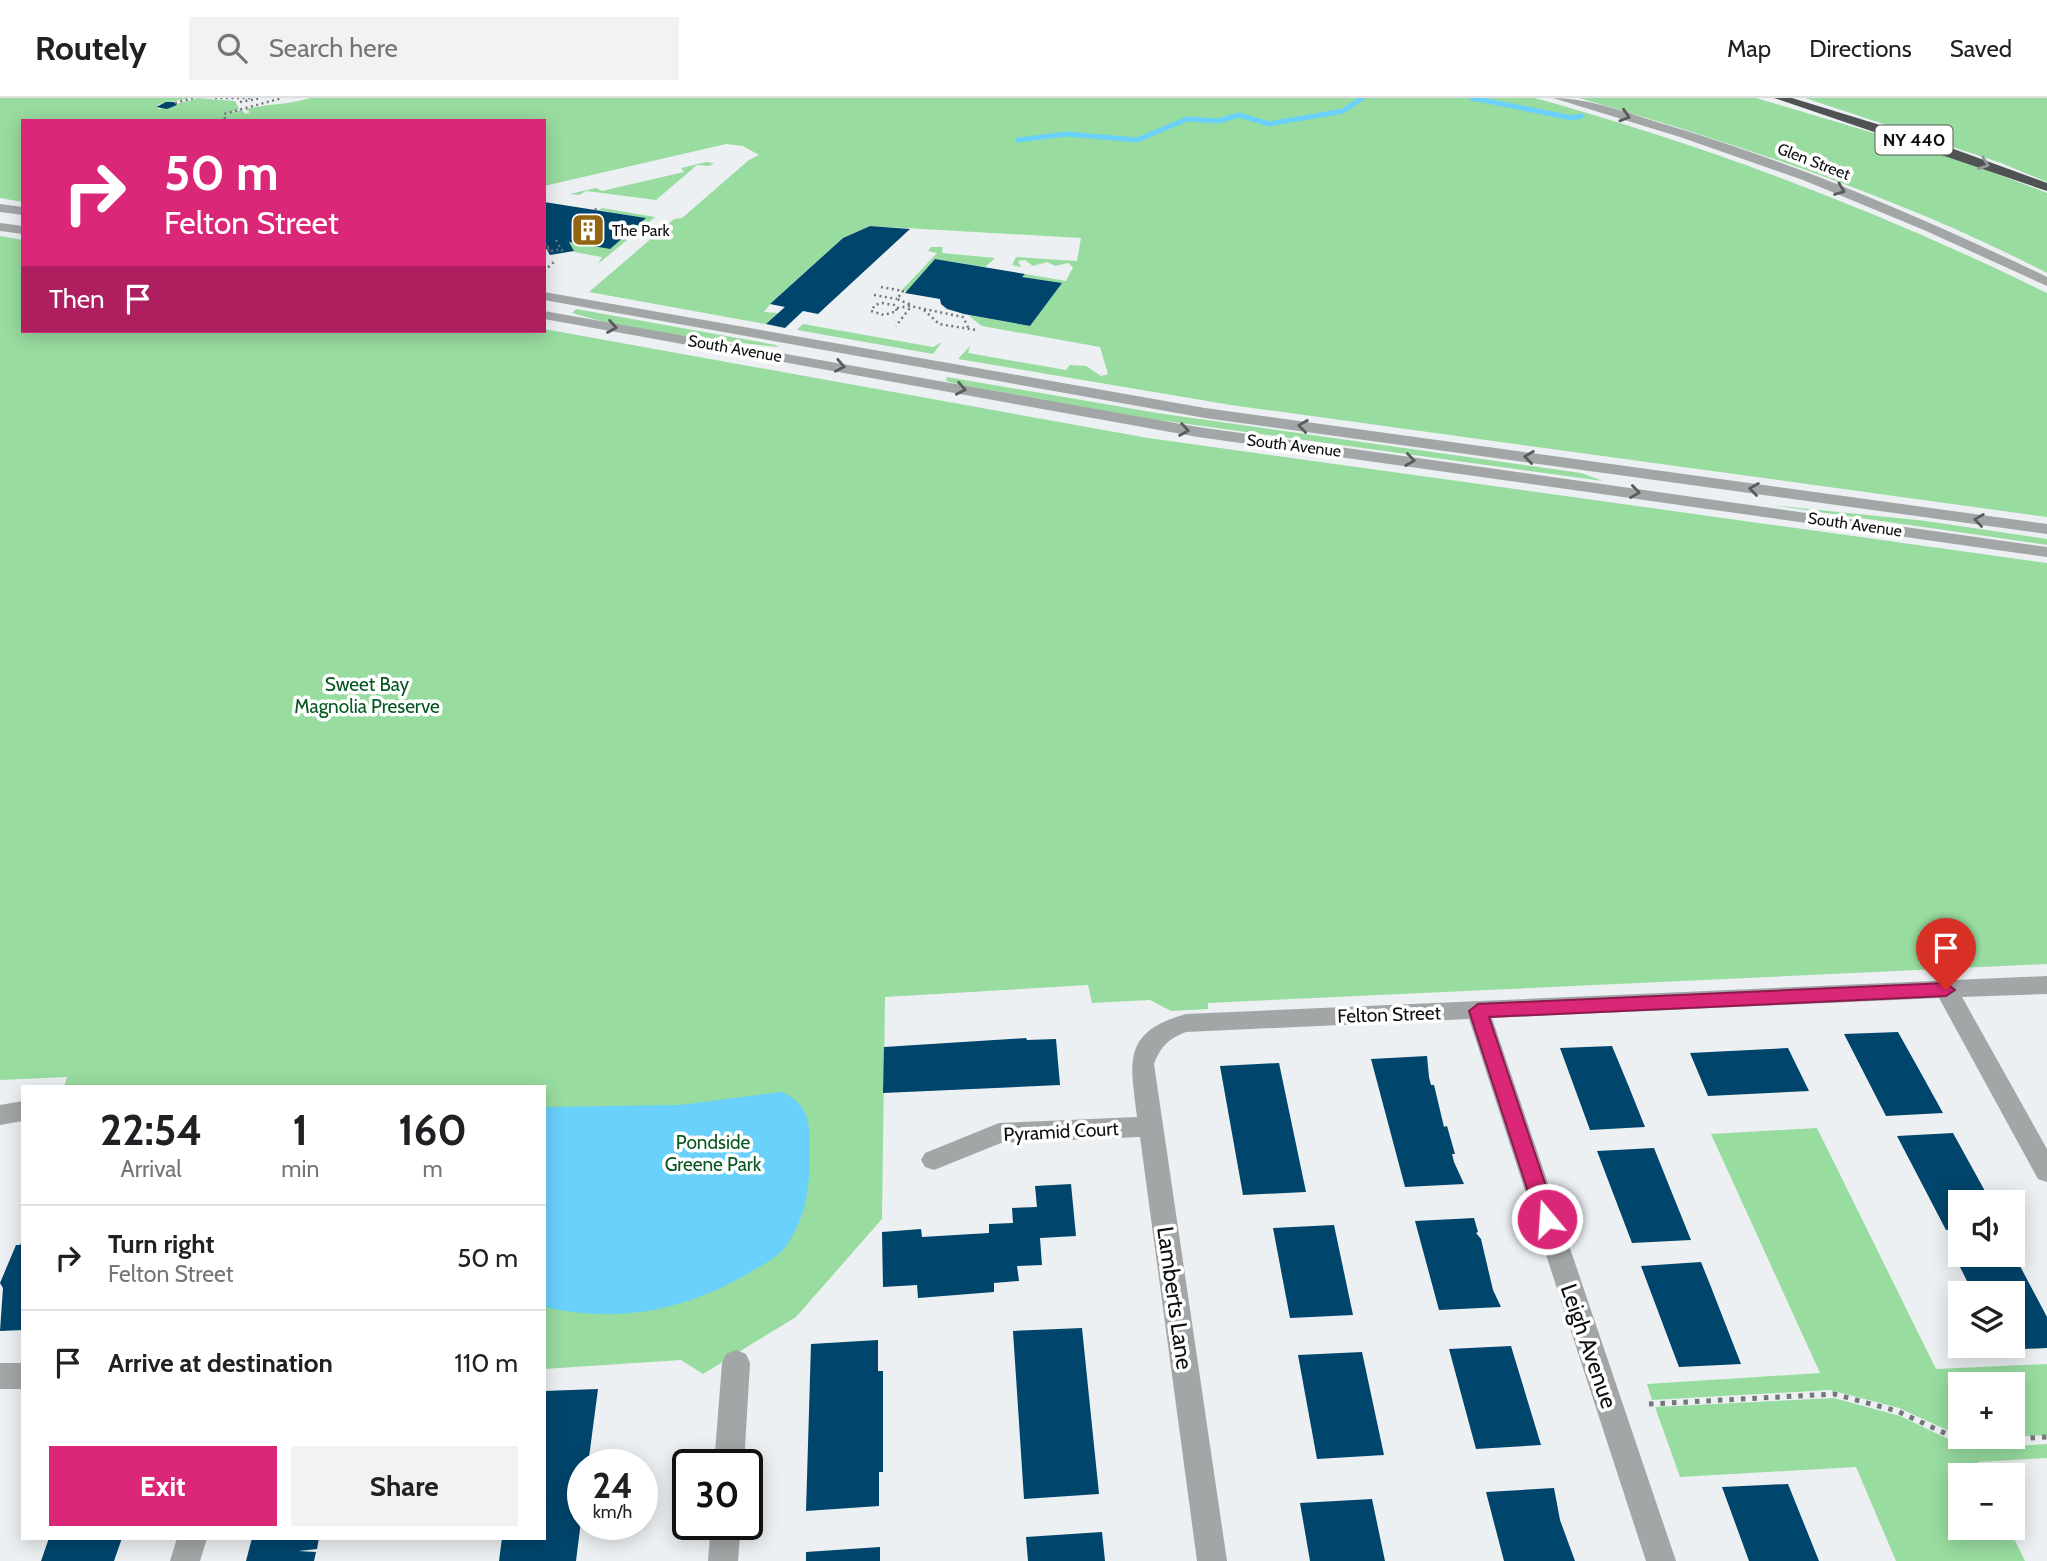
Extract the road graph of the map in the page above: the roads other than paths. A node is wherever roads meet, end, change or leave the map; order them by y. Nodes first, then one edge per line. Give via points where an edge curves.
1 (1559, 98) edge
2 (1780, 98) edge
3 (2047, 187) edge
4 (0, 208) edge
5 (21, 211) edge
6 (0, 227) edge
7 (21, 230) edge
8 (2047, 282) edge
9 (546, 296) edge
10 (546, 315) edge
11 (2047, 529) edge
12 (2047, 552) edge
13 (2047, 985) edge
14 (1946, 990) junction
15 (1478, 1011) junction
16 (1154, 1038) joint
17 (21, 1111) edge
18 (0, 1116) edge
19 (1151, 1126) junction
20 (934, 1160) dead end
21 (2047, 1172) edge
22 (736, 1363) dead end
23 (0, 1376) edge
24 (21, 1376) edge
25 (730, 1449) edge
26 (191, 1540) edge
27 (725, 1540) edge
28 (185, 1561) edge
29 (723, 1561) edge
30 (1212, 1561) edge
31 (1661, 1561) edge

1 -> 8 street, Glen Street via 1768,162 1888,209
2 -> 3 highway, NY 440
4 - 5 street
6 - 7 street
11 -> 9 street, South Avenue via 1205,413
10 -> 12 street, South Avenue via 1198,432
13 - 14 street, Felton Street
14 - 15 street, Felton Street
14 - 21 street
15 - 16 street, Felton Street via 1186,1023
15 - 31 street, Leigh Avenue
16 - 19 street, Lamberts Lane via 1142,1064
17 - 18 street
19 - 20 street, Pyramid Court via 999,1133
19 - 30 street, Lamberts Lane
22 - 25 street
23 - 24 street
26 - 28 street
27 - 29 street

